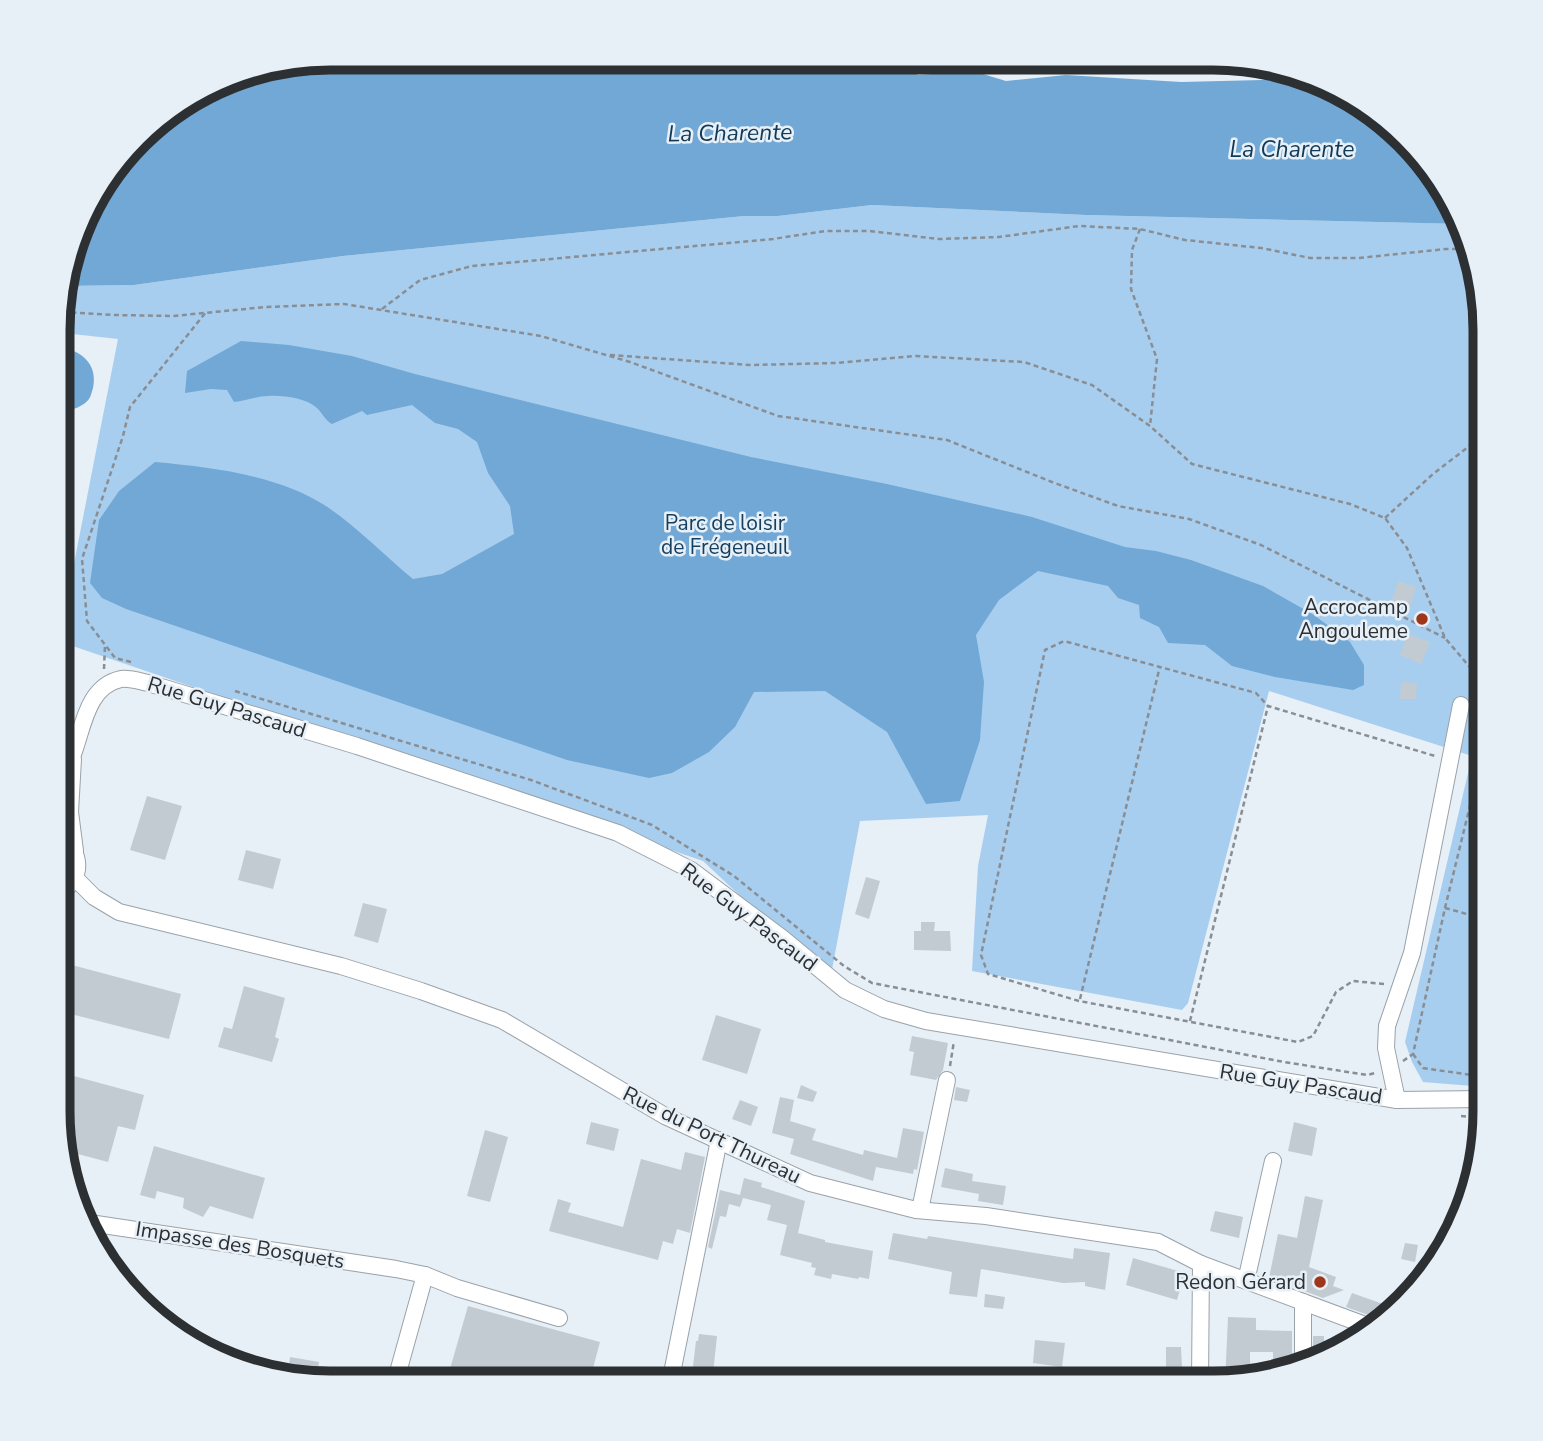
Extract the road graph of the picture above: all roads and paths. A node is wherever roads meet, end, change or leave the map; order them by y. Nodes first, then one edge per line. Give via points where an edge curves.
1 (1140, 229) junction
2 (1460, 250) edge
3 (381, 309) junction
4 (71, 312) edge
5 (206, 312) junction
6 (600, 353) junction
7 (1150, 426) junction
8 (1473, 443) edge
9 (1385, 518) junction
10 (1445, 638) junction
11 (105, 645) junction
12 (142, 665) dead end
13 (1160, 666) junction
14 (1473, 671) edge
15 (103, 689) junction
16 (236, 692) dead end
17 (1461, 705) dead end
18 (1268, 706) junction
19 (73, 753) junction
20 (70, 759) edge
21 (1452, 761) junction
22 (1473, 793) edge
23 (70, 844) edge
24 (75, 852) junction
25 (75, 878) junction
26 (70, 885) edge
27 (1445, 908) junction
28 (1473, 916) edge
29 (1400, 986) junction
30 (1079, 1001) junction
31 (1190, 1021) junction
32 (957, 1027) junction
33 (1413, 1054) junction
34 (1392, 1070) junction
35 (1473, 1075) edge
36 (947, 1080) joint
37 (1473, 1099) edge
38 (1397, 1100) junction
39 (719, 1140) junction
40 (1273, 1161) dead end
41 (920, 1210) junction
42 (96, 1224) edge
43 (1201, 1264) junction
44 (425, 1275) junction
45 (1246, 1281) junction
46 (1303, 1303) junction
47 (559, 1318) dead end
48 (1361, 1324) edge
49 (1303, 1354) edge
50 (398, 1371) edge
51 (672, 1371) edge
52 (1200, 1371) edge

1 - 2 path via 1310,258
1 - 3 path via 1079,226 999,237 939,239 825,231 472,266 420,280
1 - 7 path via 1132,250 1131,289 1157,359
3 - 5 path via 344,304
3 - 6 path via 541,337
4 - 5 path via 150,316
5 - 11 path via 130,407 82,559 87,621
6 - 7 path via 750,365 916,356 1024,362 1092,385
6 - 10 path via 778,416 947,440 1118,506 1189,519 1261,545
7 - 9 path via 1192,464
8 - 9 path
9 - 10 path via 1407,548
10 - 14 path
11 - 12 path via 115,658
11 - 15 path
13 - 18 path via 1256,693
13 - 30 path
13 - 30 path via 1064,641 1045,650 981,955 988,974
15 - 19 street via 88,708
15 - 32 street, Rue Guy Pascaud via 122,679 148,683 370,750 618,833 702,877 845,990 884,1009
16 - 34 path via 531,780 652,825 734,876 844,966 872,983 1284,1062 1367,1075
17 - 21 street, Rue Guy Pascaud
18 - 21 path
18 - 31 path
19 - 20 street
19 - 24 street via 70,812
21 - 29 street, Rue Guy Pascaud via 1412,953
22 - 27 path
23 - 24 street
24 - 25 street
25 - 26 street
25 - 39 street, Rue du Port Thureau via 119,912 341,966 502,1020 666,1116
27 - 28 path
27 - 33 path
29 - 31 path via 1353,981 1336,992 1313,1036 1298,1042
29 - 34 street, Rue Guy Pascaud via 1387,1026
30 - 31 path
32 - 36 path
32 - 38 street, Rue Guy Pascaud
33 - 34 path
33 - 35 path via 1423,1068
34 - 38 street, Rue Guy Pascaud
36 - 41 street
37 - 38 street, Rue Guy Pascaud
39 - 41 street, Rue du Port Thureau via 810,1183
39 - 51 street
40 - 45 street
41 - 43 street, Rue du Port Thureau via 1158,1242
42 - 44 street, Impasse des Bosquets
43 - 45 street, Rue du Port Thureau
43 - 52 street
44 - 47 street, Impasse des Bosquets
44 - 50 street
45 - 46 street, Rue du Port Thureau
46 - 48 street, Rue du Port Thureau
46 - 49 street

